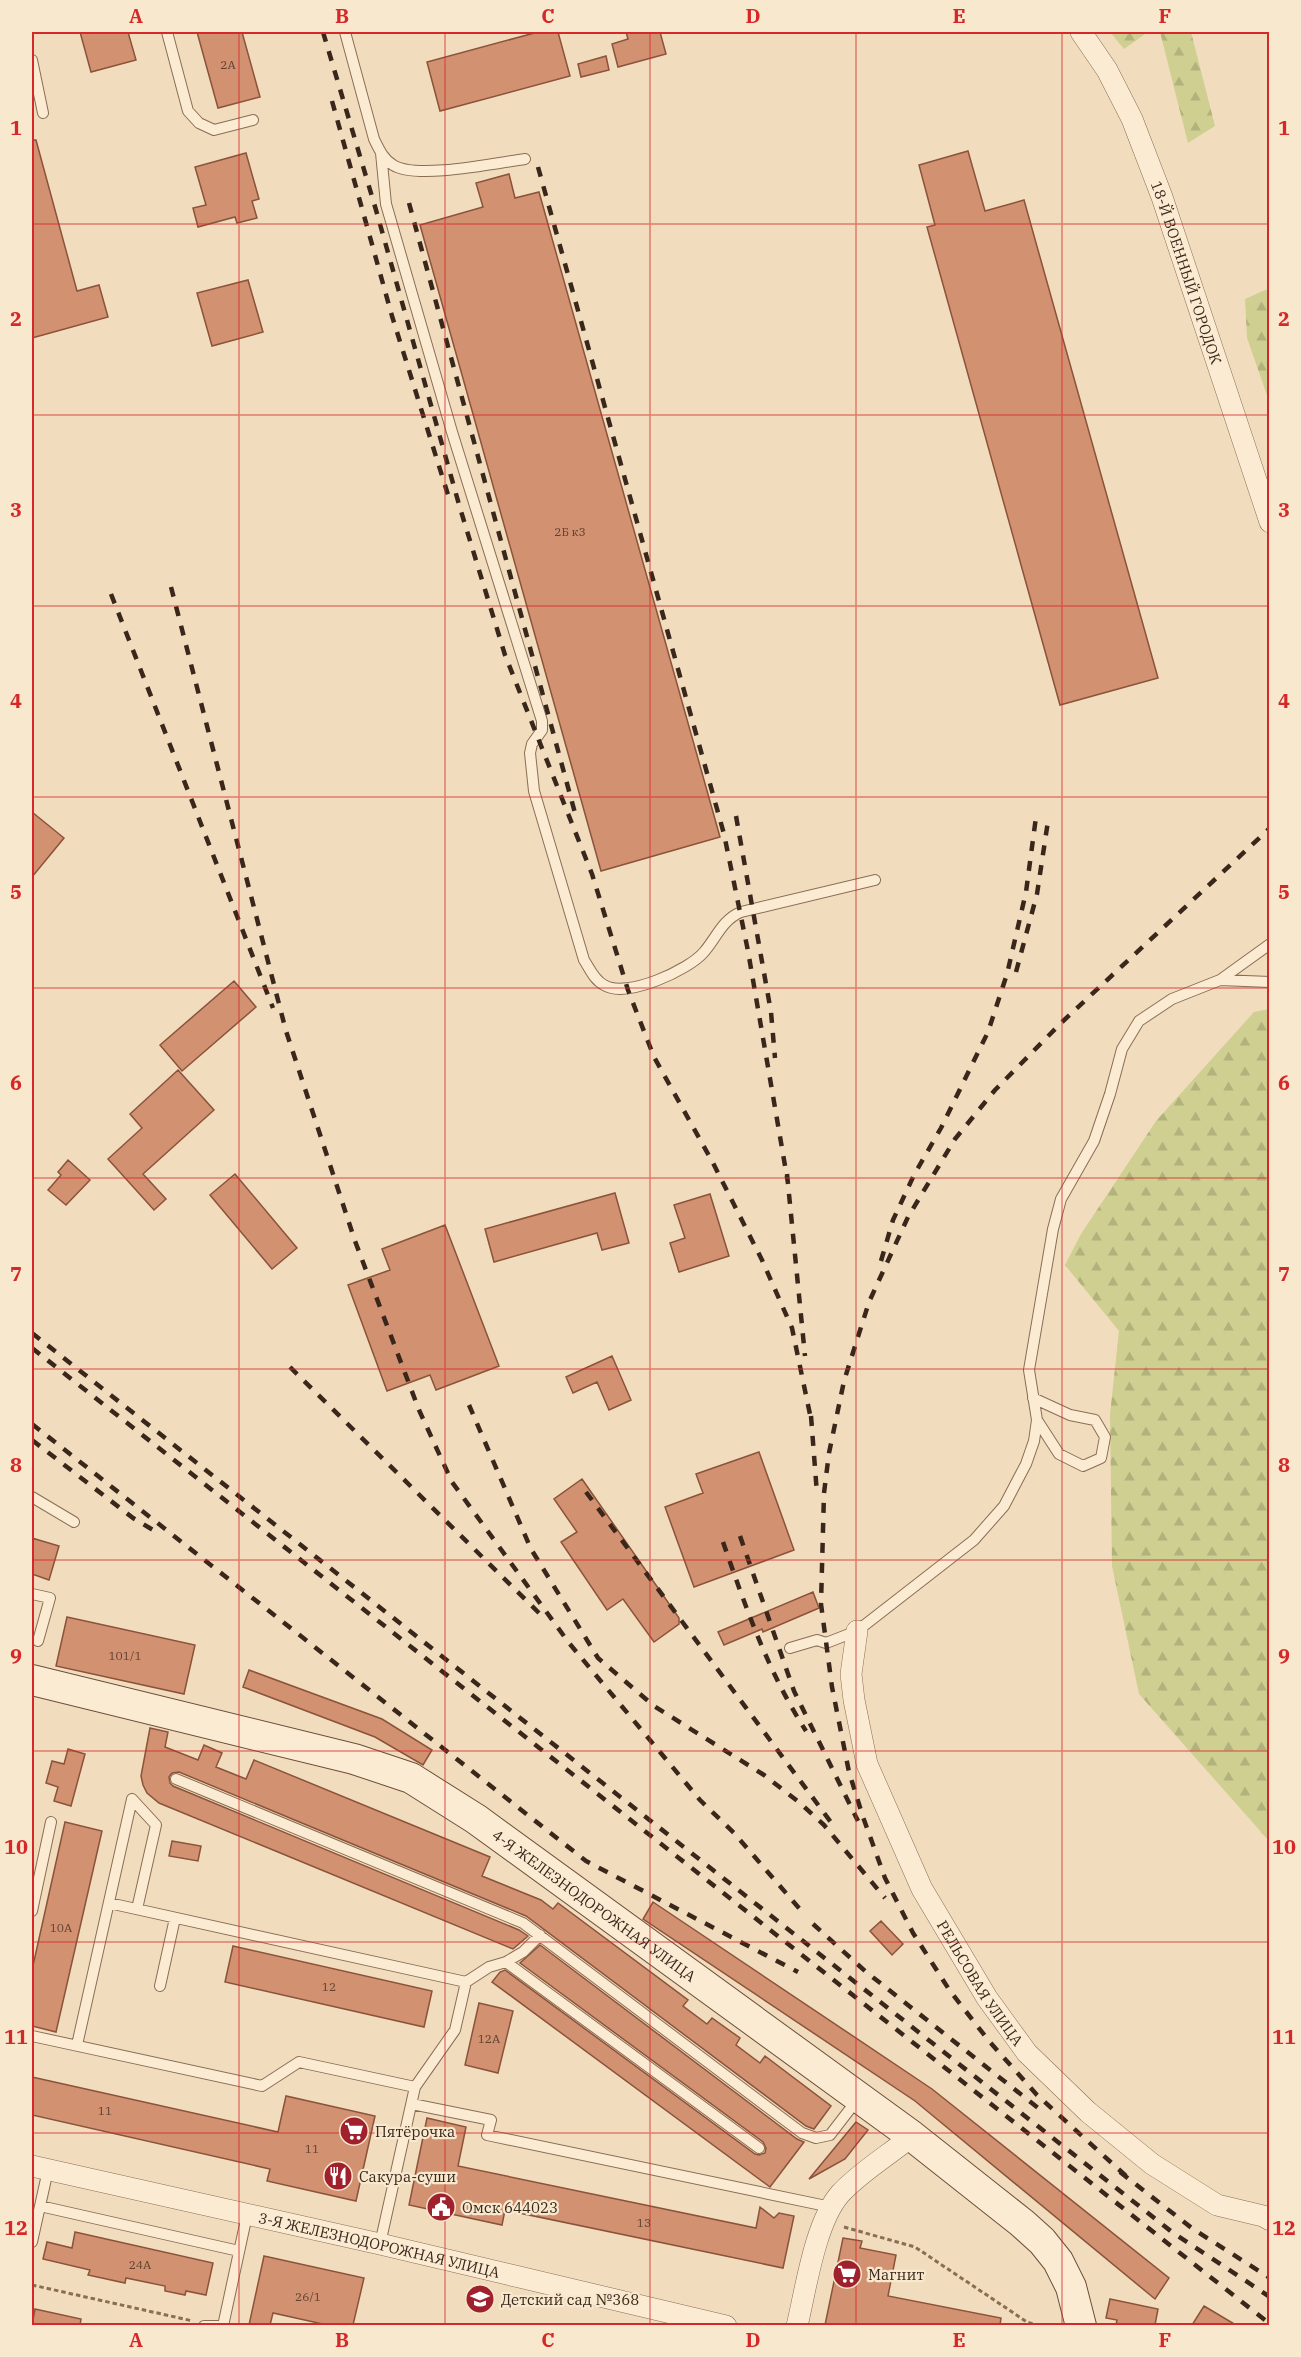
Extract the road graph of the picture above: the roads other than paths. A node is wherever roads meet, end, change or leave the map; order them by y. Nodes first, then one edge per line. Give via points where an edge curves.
1 (167, 32) edge
2 (345, 32) edge
3 (1081, 32) edge
4 (32, 60) edge
5 (43, 113) dead end
6 (253, 120) dead end
7 (381, 153) junction
8 (525, 159) dead end
9 (1269, 522) edge
10 (875, 880) dead end
11 (1269, 944) edge
12 (1220, 980) junction
13 (1269, 982) edge
14 (1033, 1398) junction
15 (1037, 1420) junction
16 (32, 1497) edge
17 (74, 1522) dead end
18 (32, 1594) edge
19 (857, 1631) junction
20 (38, 1641) dead end
21 (790, 1648) dead end
22 (32, 1680) edge
23 (176, 1779) dead end
24 (51, 1822) dead end
25 (109, 1903) junction
26 (137, 1909) junction
27 (32, 1911) edge
28 (175, 1918) junction
29 (540, 1935) junction
30 (506, 1962) junction
31 (466, 1982) junction
32 (160, 1986) dead end
33 (32, 2036) edge
34 (77, 2045) junction
35 (415, 2087) junction
36 (858, 2098) junction
37 (412, 2104) junction
38 (912, 2136) junction
39 (759, 2148) dead end
40 (40, 2168) edge
41 (40, 2206) junction
42 (828, 2214) junction
43 (247, 2215) junction
44 (1269, 2220) edge
45 (32, 2242) edge
46 (380, 2244) junction
47 (239, 2251) junction
48 (205, 2325) edge
49 (218, 2325) edge
50 (223, 2325) edge
51 (726, 2325) edge
52 (797, 2325) edge
53 (1081, 2325) edge

1 - 6 lane via 188,111 199,123 214,130
2 - 7 lane
3 - 9 street, 18-Й ВОЕННЫЙ ГОРОДОК via 1107,70 1132,119
4 - 5 lane
7 - 8 lane via 404,170 429,172
7 - 10 lane via 386,204 542,721 542,730 530,753 534,791 584,960 595,979 605,987 628,990 672,973 704,953 730,916
11 - 12 lane
12 - 13 lane
12 - 14 lane via 1172,999 1139,1020 1122,1049 1094,1142 1061,1199 1053,1229 1029,1370
14 - 15 lane
14 - 15 lane via 1095,1420 1105,1437 1101,1458 1083,1466 1059,1454
15 - 19 lane via 1026,1464 1004,1506 974,1540
16 - 17 lane
18 - 20 lane via 50,1598
19 - 21 lane via 826,1643 817,1640
19 - 44 street, РЕЛЬСОВАЯ УЛИЦА via 851,1674 867,1764 922,1888 987,1998 1027,2053 1088,2112 1152,2164 1217,2205
22 - 36 main road, 4-Я ЖЕЛЕЗНОДОРОЖНАЯ УЛИЦА via 354,1759 411,1778 476,1819
23 - 29 lane via 523,1923
24 - 27 lane
25 - 26 lane
25 - 26 lane via 132,1798 156,1825
25 - 34 lane
26 - 28 lane
28 - 31 lane
28 - 32 lane
29 - 30 lane
29 - 36 lane via 802,2133 816,2138 830,2135
30 - 31 lane via 489,1967
30 - 39 lane
31 - 35 lane via 455,2030
33 - 34 lane
34 - 35 lane via 262,2086 299,2062
35 - 37 lane
36 - 38 main road, 4-Я ЖЕЛЕЗНОДОРОЖНАЯ УЛИЦА
37 - 42 lane via 490,2120 487,2135
37 - 46 lane
38 - 42 street via 839,2195
38 - 53 main road, 4-Я ЖЕЛЕЗНОДОРОЖНАЯ УЛИЦА via 1036,2235 1058,2261 1071,2287
40 - 41 lane
40 - 43 street, 3-Я ЖЕЛЕЗНОДОРОЖНАЯ УЛИЦА
41 - 45 lane
41 - 47 lane
42 - 52 street
43 - 46 street, 3-Я ЖЕЛЕЗНОДОРОЖНАЯ УЛИЦА
43 - 47 lane
46 - 51 street, 3-Я ЖЕЛЕЗНОДОРОЖНАЯ УЛИЦА
47 - 50 lane
48 - 49 lane

